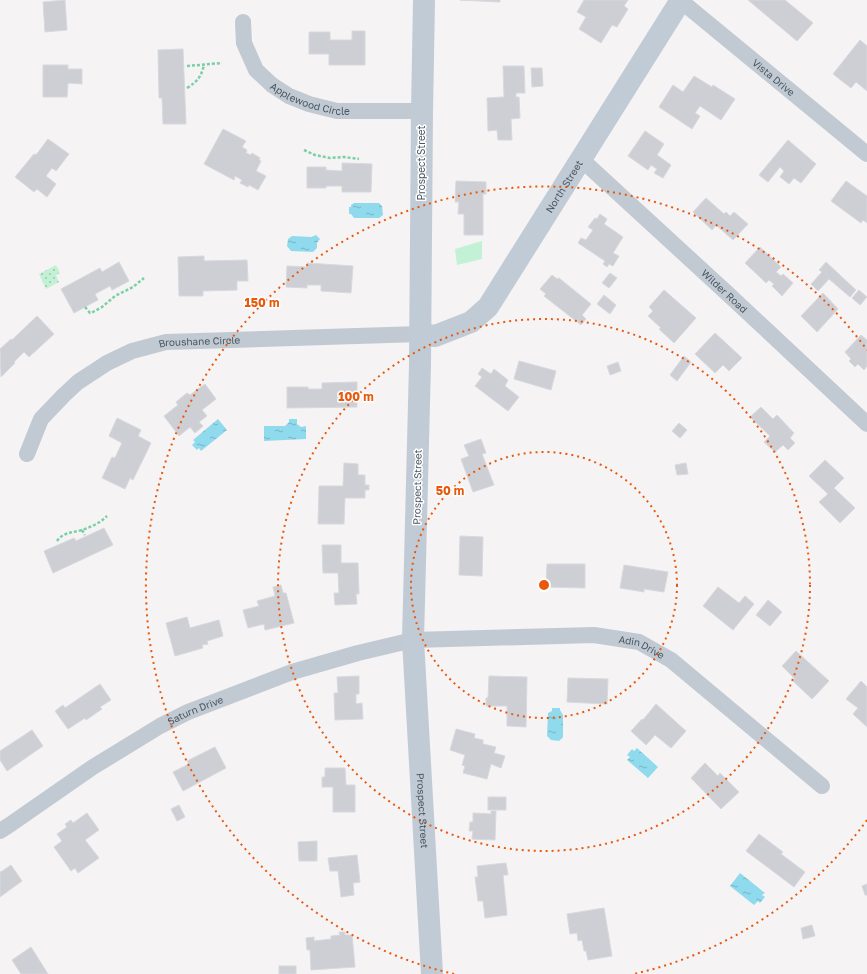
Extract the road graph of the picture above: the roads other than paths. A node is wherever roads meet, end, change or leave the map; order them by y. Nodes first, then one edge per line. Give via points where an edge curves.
1 (424, 0) edge
2 (681, 0) edge
3 (243, 22) dead end
4 (422, 111) junction
5 (867, 154) edge
6 (582, 159) junction
7 (420, 334) junction
8 (867, 424) edge
9 (27, 454) dead end
10 (413, 640) junction
11 (822, 786) dead end
12 (3, 824) edge
13 (432, 974) edge

1 - 4 street, Prospect Street
2 - 5 street, Vista Drive
2 - 6 street, North Street
3 - 4 street, Applewood Circle via 244,43 256,70 289,96 337,111
4 - 7 street, Prospect Street
6 - 7 street, North Street via 488,307 471,322 435,336
6 - 8 street, Wilder Road
7 - 9 street, Broushane Circle via 166,342 132,351 107,363 78,382 64,395 41,419
7 - 10 street, Prospect Street
10 - 11 street, Adin Drive via 594,635 639,642 671,660
10 - 12 street, Saturn Drive via 292,672 188,712 155,729
10 - 13 street, Prospect Street

